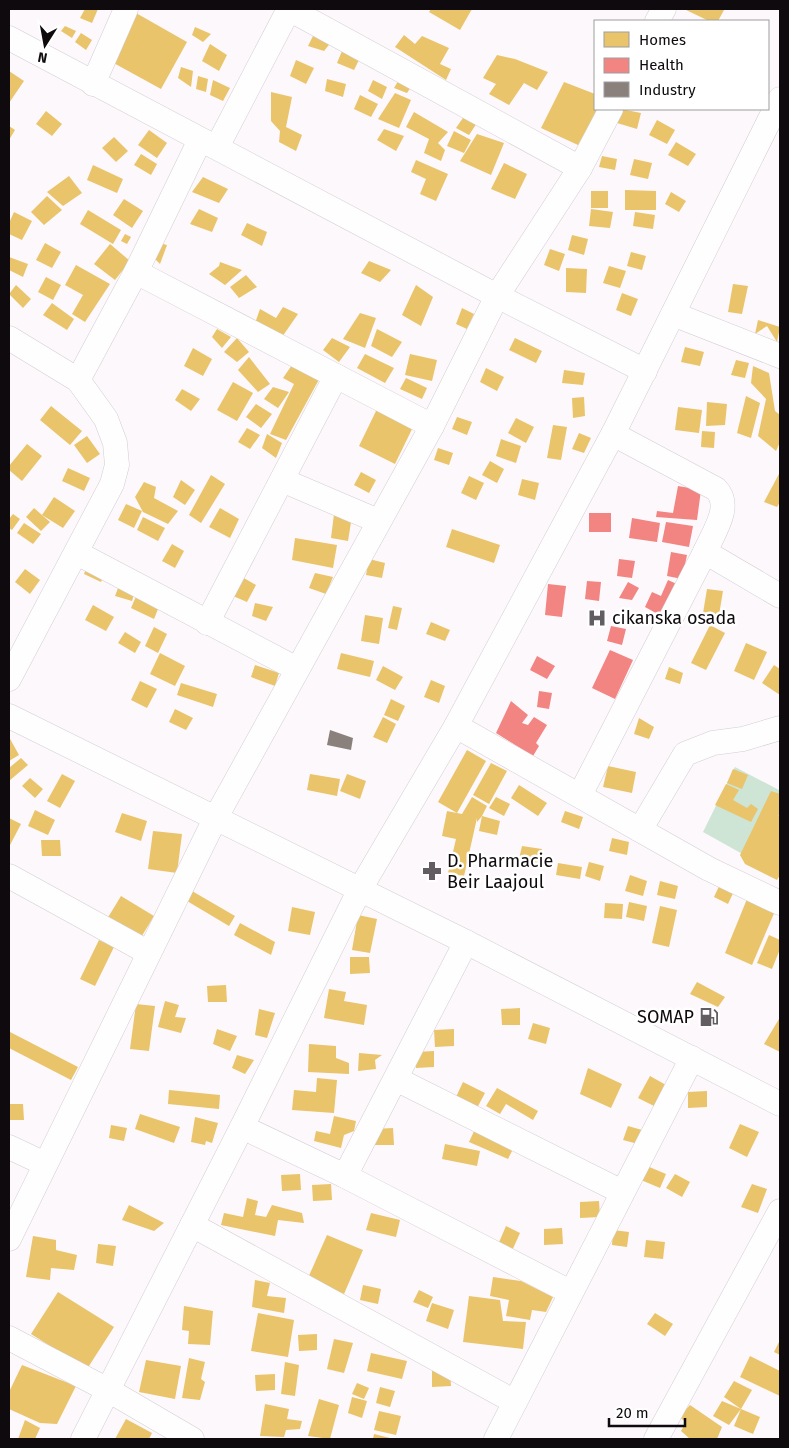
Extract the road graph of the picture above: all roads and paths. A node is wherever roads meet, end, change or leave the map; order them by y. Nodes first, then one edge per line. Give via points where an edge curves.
1 (126, 9) edge
2 (289, 9) edge
3 (664, 9) edge
4 (658, 20) edge
5 (9, 38) edge
6 (93, 84) junction
7 (780, 99) edge
8 (610, 110) edge
9 (208, 143) junction
10 (580, 168) junction
11 (136, 272) junction
12 (496, 296) junction
13 (673, 314) junction
14 (12, 347) edge
15 (780, 356) edge
16 (645, 370) junction
17 (336, 376) junction
18 (78, 380) junction
19 (432, 426) junction
20 (613, 434) junction
21 (282, 480) junction
22 (378, 521) junction
23 (705, 552) junction
24 (77, 553) junction
25 (780, 596) edge
26 (207, 623) junction
27 (297, 669) junction
28 (9, 679) edge
29 (9, 716) edge
30 (456, 726) junction
31 (780, 728) edge
32 (580, 796) junction
33 (215, 819) junction
34 (640, 830) junction
35 (9, 876) edge
36 (359, 891) junction
37 (780, 903) edge
38 (466, 942) junction
39 (149, 952) junction
40 (692, 1058) junction
41 (396, 1079) junction
42 (780, 1104) edge
43 (242, 1127) junction
44 (9, 1147) edge
45 (45, 1164) junction
46 (344, 1176) junction
47 (622, 1192) junction
48 (780, 1211) edge
49 (192, 1225) junction
50 (9, 1239) edge
51 (570, 1292) junction
52 (9, 1338) edge
53 (108, 1390) junction
54 (515, 1402) junction
55 (83, 1439) edge
56 (192, 1439) edge
57 (496, 1439) edge
58 (656, 1439) edge

1 - 6 street
2 - 9 street
2 - 10 street
3 - 4 street
5 - 6 street
6 - 9 street
7 - 13 street
8 - 10 street
9 - 11 street
9 - 12 street
10 - 12 street
11 - 17 street
11 - 18 street
12 - 16 street
12 - 19 street
13 - 15 street
13 - 16 street
14 - 18 street
16 - 20 street
17 - 19 street
17 - 21 street
18 - 24 street via 106,419 117,465 112,484
19 - 22 street
20 - 23 street via 706,483 722,495 724,507
20 - 30 street
21 - 22 street
21 - 26 street
22 - 27 street
23 - 25 street
23 - 32 street
24 - 26 street
24 - 28 street
26 - 27 street
27 - 33 street
29 - 33 street
30 - 32 street
30 - 36 street
31 - 34 street via 744,739 713,743 685,754
32 - 34 street
33 - 36 street
33 - 39 street
34 - 37 street via 709,869
35 - 39 street
36 - 38 street
36 - 43 street
38 - 40 street
38 - 41 street
39 - 45 street
40 - 42 street
40 - 47 street
41 - 46 street
41 - 47 street
43 - 46 street
43 - 49 street
44 - 45 street
45 - 50 street
46 - 51 street
47 - 51 street
48 - 58 street
49 - 53 street
49 - 54 street
51 - 54 street
52 - 53 street
53 - 55 street
53 - 56 street
54 - 57 street

